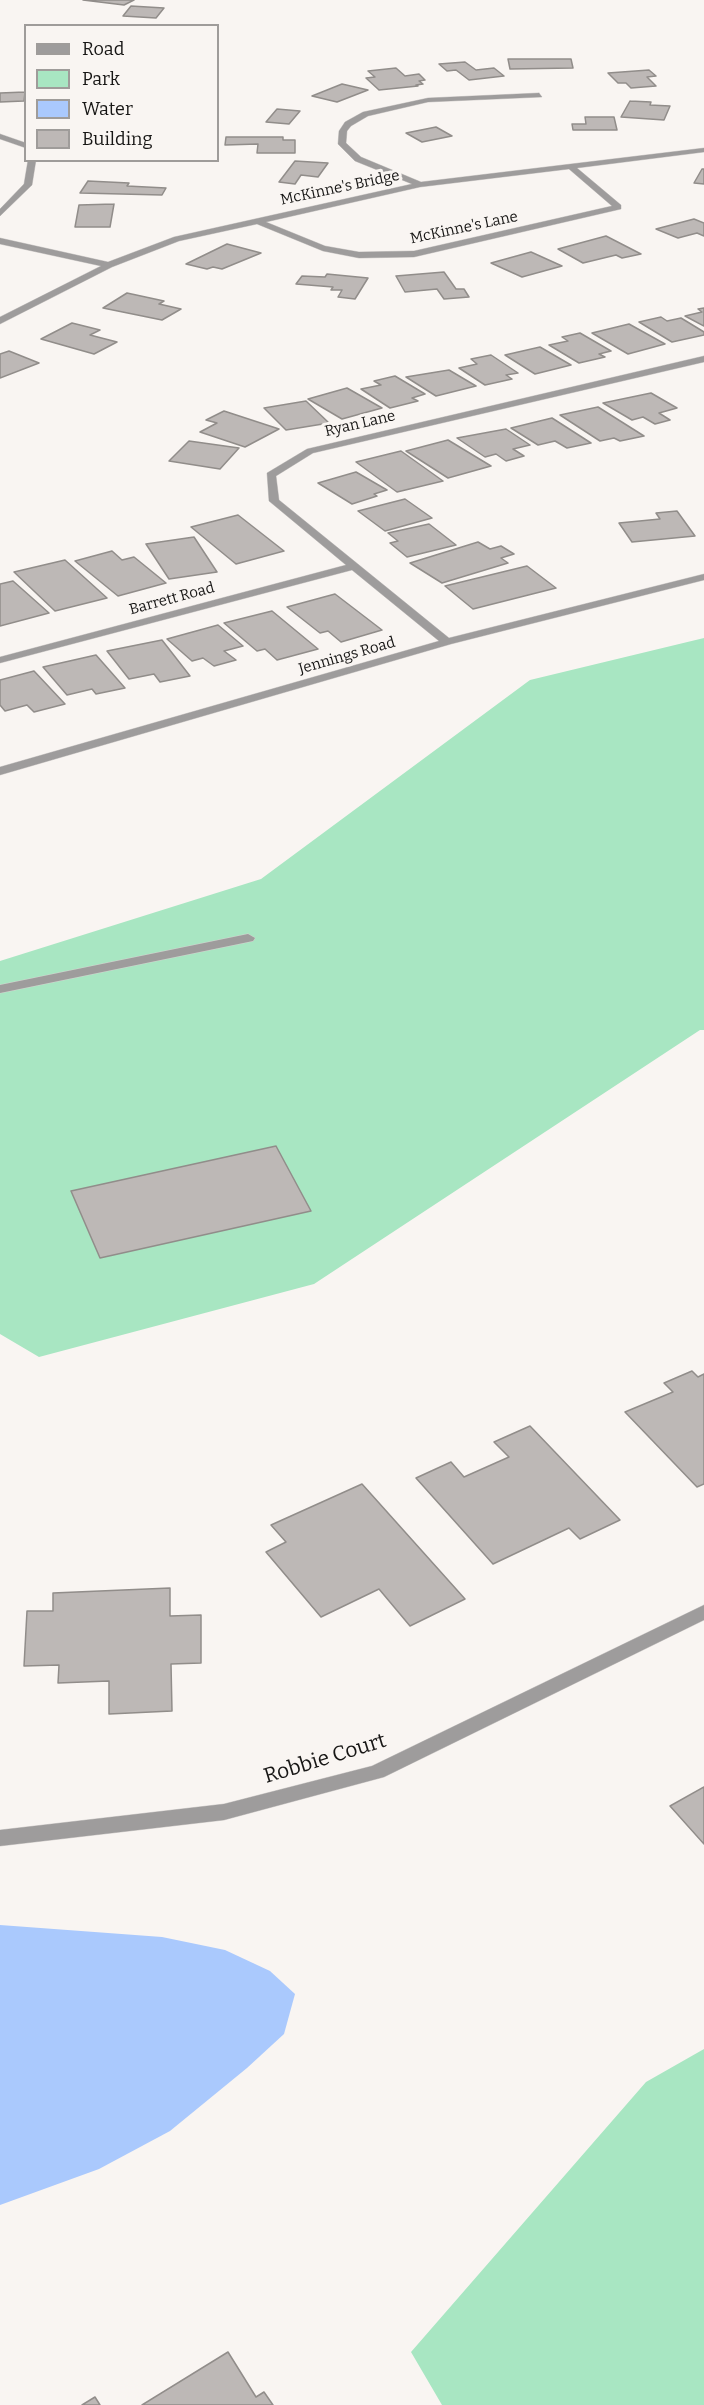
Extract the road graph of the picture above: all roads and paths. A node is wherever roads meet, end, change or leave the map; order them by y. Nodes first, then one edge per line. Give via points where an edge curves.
1 (539, 95) dead end
2 (0, 136) edge
3 (24, 145) edge
4 (704, 150) edge
5 (32, 162) edge
6 (571, 167) junction
7 (420, 185) junction
8 (0, 214) edge
9 (257, 220) junction
10 (0, 241) edge
11 (109, 265) junction
12 (0, 321) edge
13 (704, 359) edge
14 (352, 567) junction
15 (704, 577) edge
16 (447, 642) junction
17 (0, 660) edge
18 (0, 771) edge
19 (248, 938) dead end
20 (0, 989) edge
21 (704, 1612) edge
22 (0, 1838) edge

1 - 7 street via 428,100 366,114 348,124 342,144 358,159
2 - 3 street
4 - 6 street, McKinne's Bridge
5 - 8 street via 28,185
6 - 7 street, McKinne's Bridge
6 - 9 street, McKinne's Lane via 618,207 414,254 359,255 323,248
7 - 9 street, McKinne's Bridge
9 - 11 street, McKinne's Bridge via 177,239
10 - 11 street
11 - 12 street, McKinne's Bridge
13 - 14 street, Ryan Lane via 310,451 271,475 274,501
14 - 16 street, Ryan Lane
14 - 17 street, Barrett Road
15 - 16 street, Jennings Road
16 - 18 street, Jennings Road
19 - 20 street
21 - 22 street, Robbie Court via 377,1772 224,1812

